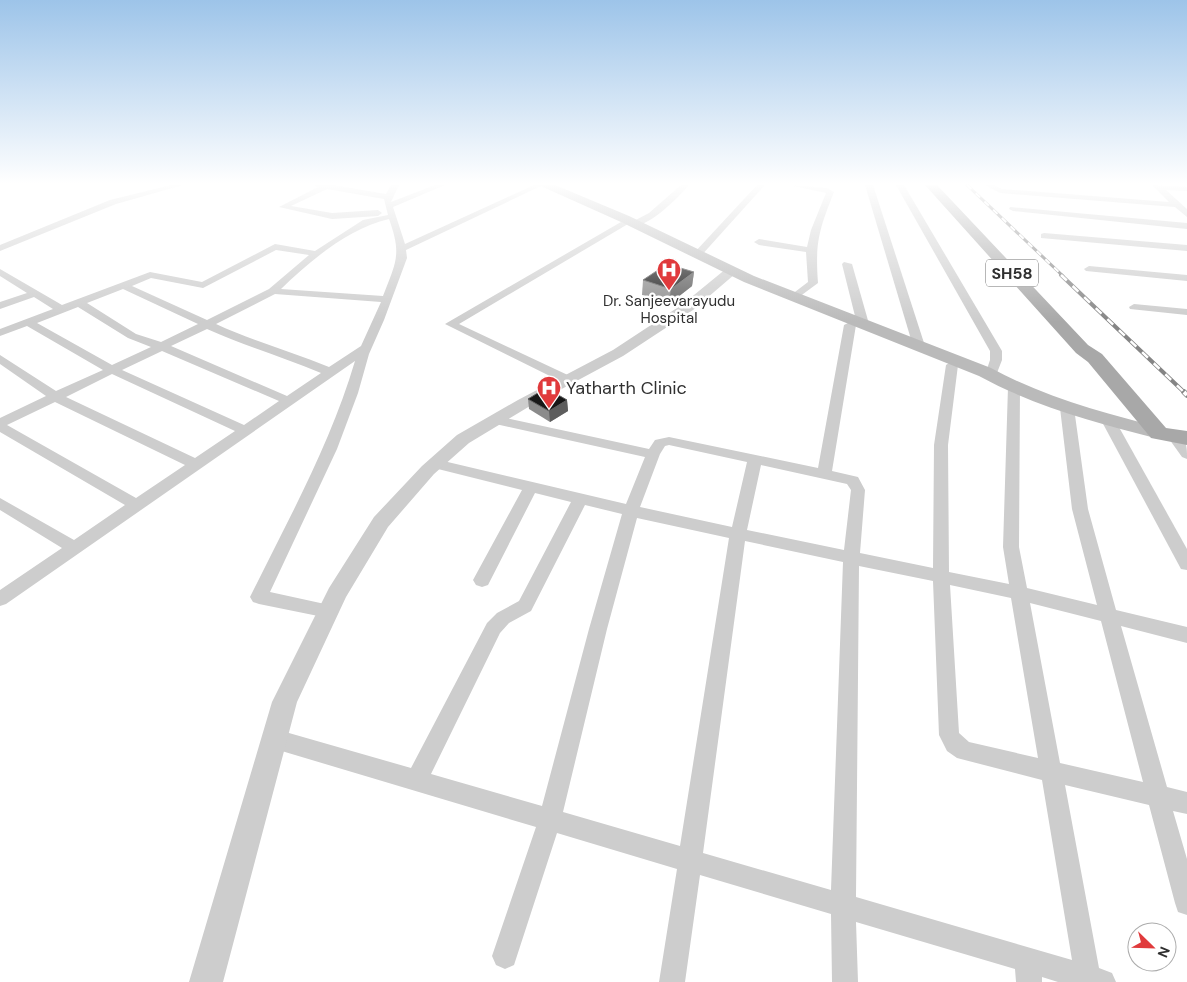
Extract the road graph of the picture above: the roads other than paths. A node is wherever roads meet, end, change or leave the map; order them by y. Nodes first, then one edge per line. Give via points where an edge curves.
1 (42, 231) edge
2 (352, 231) edge
3 (398, 231) edge
4 (440, 231) edge
5 (618, 231) edge
6 (644, 231) edge
7 (645, 231) edge
8 (719, 231) edge
9 (815, 231) edge
10 (883, 231) edge
11 (927, 231) edge
12 (973, 231) edge
13 (983, 231) edge
14 (1044, 236) dead end
15 (759, 242) dead end
16 (0, 248) edge
17 (1187, 248) edge
18 (401, 249) junction
19 (811, 250) junction
20 (317, 254) junction
21 (697, 255) junction
22 (847, 264) dead end
23 (1089, 269) dead end
24 (0, 272) edge
25 (729, 272) junction
26 (1187, 278) edge
27 (122, 285) junction
28 (273, 291) junction
29 (35, 293) junction
30 (795, 297) junction
31 (386, 299) junction
32 (78, 302) junction
33 (0, 306) edge
34 (1134, 307) dead end
35 (61, 309) junction
36 (1187, 312) edge
37 (28, 322) junction
38 (208, 324) junction
39 (856, 325) junction
40 (0, 333) edge
41 (161, 346) junction
42 (919, 346) junction
43 (366, 347) junction
44 (1095, 358) junction
45 (0, 359) edge
46 (952, 365) junction
47 (112, 370) junction
48 (330, 372) junction
49 (568, 380) junction
50 (1004, 382) junction
51 (56, 397) junction
52 (289, 400) junction
53 (1067, 408) junction
54 (496, 420) junction
55 (1108, 420) junction
56 (0, 424) edge
57 (245, 430) junction
58 (1173, 436) edge
59 (653, 454) junction
60 (1187, 454) edge
61 (754, 459) junction
62 (196, 464) junction
63 (435, 464) junction
64 (824, 474) junction
65 (531, 487) junction
66 (580, 499) junction
67 (0, 503) edge
68 (136, 505) junction
69 (631, 511) junction
70 (738, 534) junction
71 (75, 548) junction
72 (851, 557) junction
73 (1187, 564) edge
74 (942, 576) junction
75 (482, 580) dead end
76 (1019, 593) junction
77 (1, 598) edge
78 (328, 611) junction
79 (1109, 615) junction
80 (1187, 635) edge
81 (275, 738) junction
82 (1053, 771) junction
83 (417, 780) junction
84 (1158, 795) junction
85 (1187, 803) edge
86 (550, 819) junction
87 (691, 861) junction
88 (1187, 903) edge
89 (843, 906) junction
90 (504, 956) dead end
91 (1028, 971) edge
92 (1096, 980) edge
93 (206, 982) edge
94 (672, 982) edge
95 (845, 982) edge

1 - 16 street
2 - 20 street
3 - 18 street
4 - 18 street
5 - 49 street via 451,324
6 - 25 main road
7 - 21 main road
8 - 21 street
9 - 19 street
10 - 42 street
11 - 50 street via 996,351
12 - 44 main road, SH58 via 1082,349
13 - 44 main road, SH58 via 1092,348
14 - 17 street
15 - 19 street
18 - 31 street via 402,258
19 - 30 street via 813,283
20 - 27 street via 275,247 207,284 153,275
20 - 28 street
21 - 25 main road
22 - 39 street
23 - 26 street
24 - 29 street
25 - 30 main road
25 - 39 main road
25 - 49 street via 672,317 618,353
27 - 32 street
27 - 38 street
28 - 31 street
28 - 38 street
29 - 33 street
29 - 35 street
30 - 39 main road
31 - 43 street
32 - 35 street
32 - 41 street via 132,336
34 - 36 street
35 - 37 street
37 - 40 street
37 - 47 street
38 - 41 street
38 - 48 street via 250,344
39 - 42 main road
39 - 46 main road
39 - 64 street
41 - 47 street
41 - 52 street
42 - 50 main road
43 - 48 street
43 - 78 street via 330,449 259,598
44 - 58 main road, SH58
45 - 51 street
46 - 50 main road
46 - 74 street via 941,445
47 - 51 street
47 - 57 street
48 - 52 street
49 - 54 street
50 - 53 main road
50 - 76 street via 1011,539
51 - 56 street
51 - 62 street
52 - 57 street
53 - 55 main road
53 - 79 street via 1078,502
54 - 59 street
54 - 63 street via 463,439
55 - 58 main road
55 - 73 street
56 - 68 street
57 - 62 street
58 - 60 street
59 - 61 street via 660,443 668,441
59 - 69 street
61 - 64 street
61 - 70 street
62 - 68 street
63 - 65 street
63 - 78 street via 381,522
64 - 72 street via 847,479 856,485
65 - 66 street
65 - 75 street
66 - 69 street
66 - 83 street via 525,606 503,618 494,628
67 - 71 street
68 - 71 street
69 - 70 street
69 - 86 street
70 - 72 street
70 - 87 street
71 - 77 street
72 - 74 street
72 - 89 street
74 - 76 street
74 - 82 street via 949,735 954,744 965,751
76 - 79 street
76 - 82 street
78 - 81 street via 285,702
79 - 80 street
79 - 84 street
81 - 83 street
81 - 93 street
82 - 84 street
82 - 92 street
83 - 86 street
84 - 85 street
84 - 88 street
86 - 87 street
86 - 90 street
87 - 89 street
87 - 94 street
89 - 91 street
89 - 95 street
91 - 92 street

